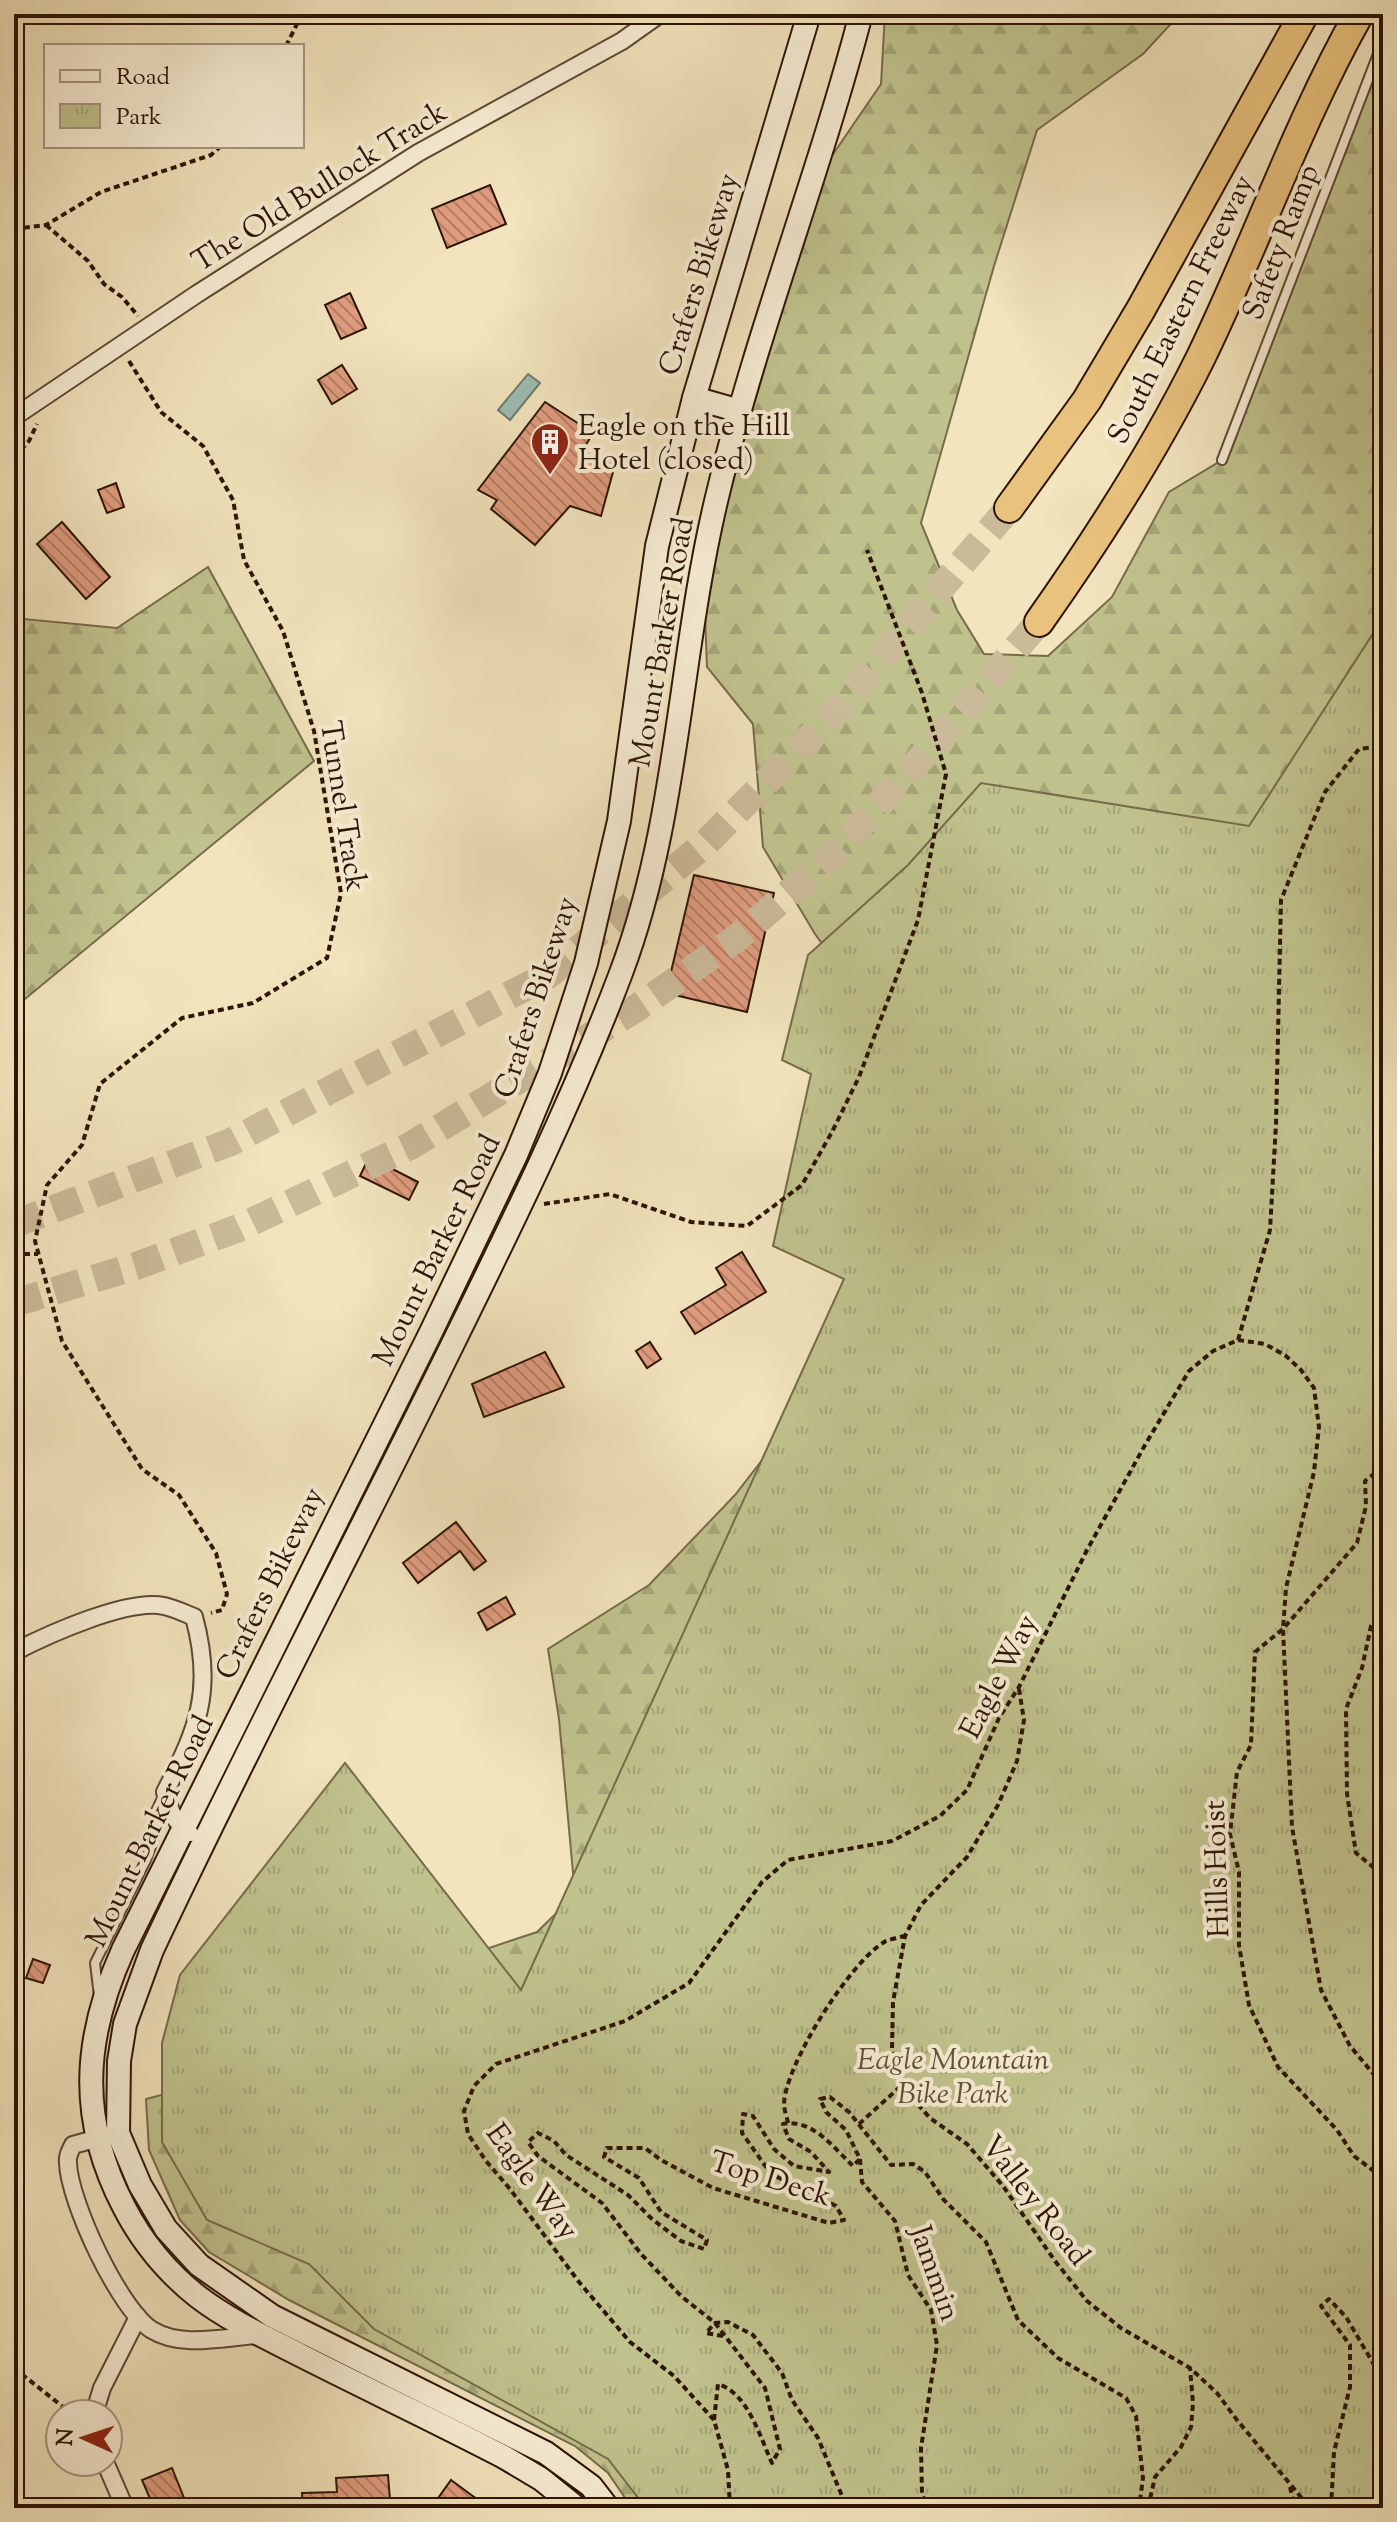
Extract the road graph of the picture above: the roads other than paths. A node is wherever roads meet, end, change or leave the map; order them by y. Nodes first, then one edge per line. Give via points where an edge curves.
1 (660, 14) edge
2 (809, 14) edge
3 (861, 14) edge
4 (1304, 14) edge
5 (1359, 14) edge
6 (1383, 41) edge
7 (694, 398) junction
8 (740, 411) junction
9 (14, 417) edge
10 (1222, 460) dead end
11 (1009, 508) tunnel mouth
12 (1039, 622) tunnel mouth
13 (576, 995) junction
14 (608, 1005) junction
15 (14, 1652) edge
16 (165, 1792) junction
17 (184, 1829) junction
18 (205, 1843) junction
19 (101, 2005) junction
20 (107, 2136) junction
21 (138, 2317) junction
22 (262, 2335) junction
23 (99, 2398) edge
24 (112, 2478) edge
25 (125, 2508) edge
26 (577, 2508) edge
27 (608, 2508) edge

1 - 9 street, The Old Bullock Track via 622,41 418,153
2 - 7 main road, Mount Barker Road
3 - 8 main road, Mount Barker Road
4 - 11 highway, South Eastern Freeway via 1126,335 1087,400
5 - 12 highway, South Eastern Freeway via 1201,357 1097,541
6 - 10 lane, Safety Ramp
7 - 8 main road
7 - 13 main road, Mount Barker Road via 657,546 619,821
8 - 14 main road, Mount Barker Road via 703,564 659,835
13 - 14 main road
13 - 17 main road, Mount Barker Road via 516,1155
14 - 18 main road, Mount Barker Road via 520,1210
15 - 16 street via 95,1618 138,1607 165,1606 194,1617 200,1639 202,1707
16 - 17 street
16 - 19 lane via 146,1860 95,1963
17 - 18 street
17 - 19 main road, Mount Barker Road
18 - 20 main road, Mount Barker Road via 152,1950 125,2024
19 - 20 main road, Mount Barker Road via 91,2061 92,2120
20 - 21 street via 73,2145 67,2158 70,2179 96,2251
20 - 22 main road, Mount Barker Road via 112,2183 155,2254 195,2295
20 - 27 main road, Mount Barker Road via 166,2229 227,2287 272,2316 546,2453 591,2486
21 - 22 street via 152,2330 190,2339
21 - 23 street
22 - 26 main road, Mount Barker Road via 504,2457
24 - 25 street

